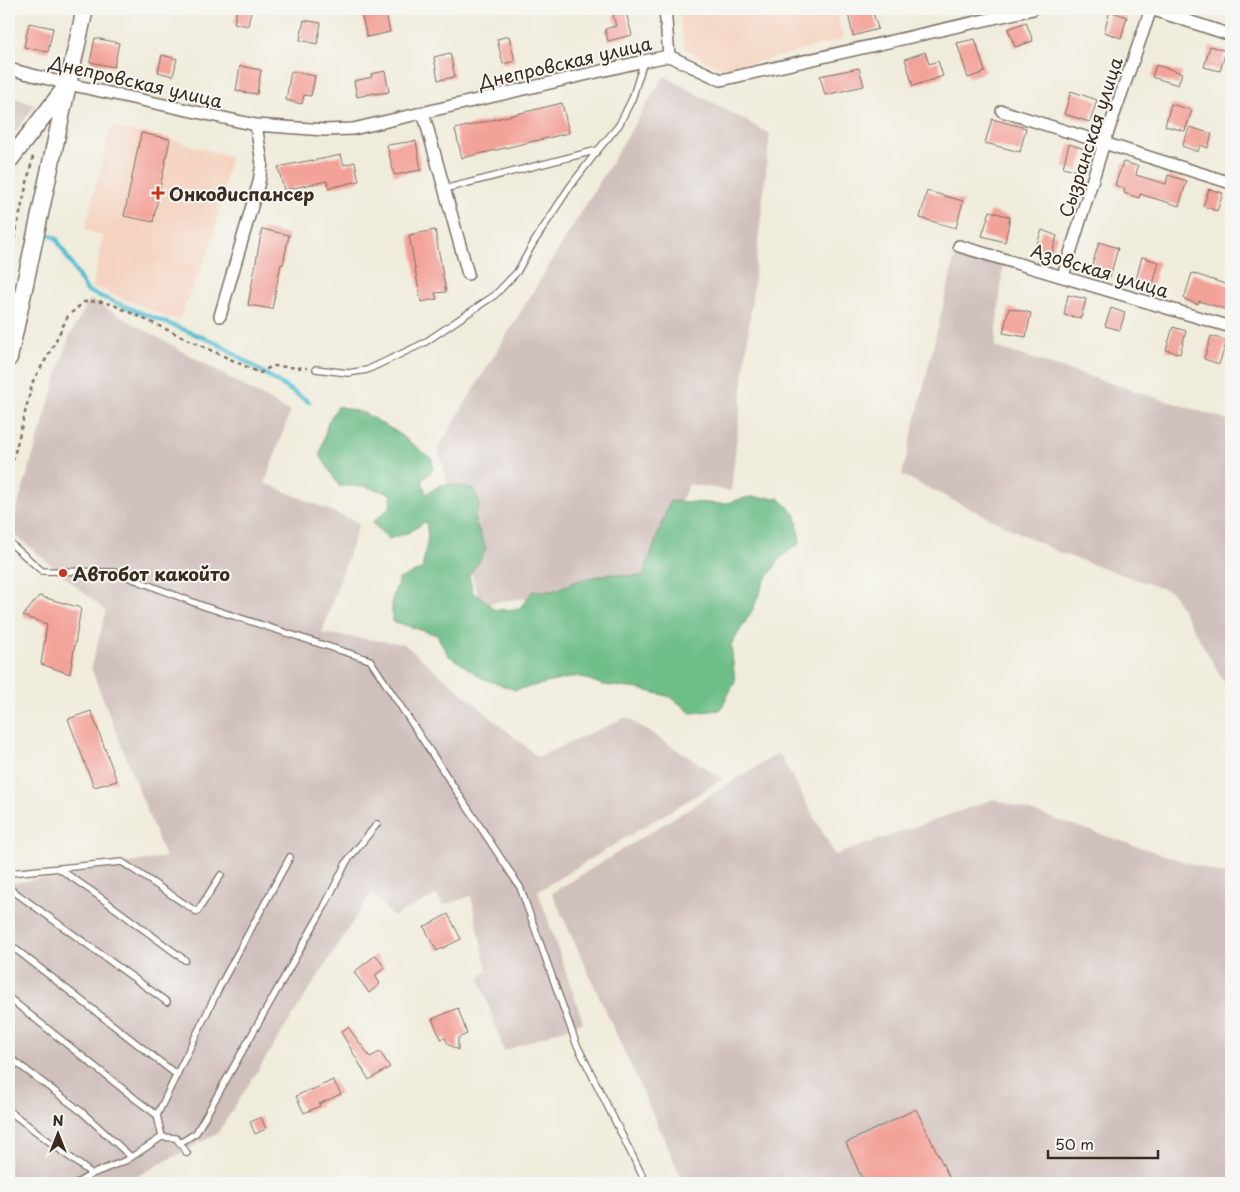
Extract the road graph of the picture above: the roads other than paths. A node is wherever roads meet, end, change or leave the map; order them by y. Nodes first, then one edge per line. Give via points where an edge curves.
1 (86, 9) edge
2 (665, 9) edge
3 (1033, 9) edge
4 (1151, 9) edge
5 (1231, 35) edge
6 (669, 56) junction
7 (644, 61) junction
8 (9, 69) edge
9 (68, 84) junction
10 (1002, 111) dead end
11 (423, 112) junction
12 (256, 125) junction
13 (1104, 143) junction
14 (598, 150) junction
15 (9, 161) edge
16 (1231, 183) edge
17 (444, 188) junction
18 (959, 246) dead end
19 (468, 274) dead end
20 (1063, 276) junction
21 (220, 316) dead end
22 (1231, 327) edge
23 (9, 358) edge
24 (316, 369) road end
25 (9, 542) edge
26 (377, 824) dead end
27 (290, 857) dead end
28 (58, 868) junction
29 (9, 873) edge
30 (221, 875) dead end
31 (9, 888) edge
32 (9, 944) edge
33 (185, 960) dead end
34 (9, 998) edge
35 (167, 1002) dead end
36 (9, 1057) edge
37 (177, 1075) junction
38 (9, 1111) edge
39 (157, 1114) junction
40 (162, 1137) junction
41 (180, 1143) junction
42 (187, 1153) dead end
43 (130, 1157) junction
44 (92, 1174) junction
45 (77, 1183) edge
46 (646, 1183) edge

1 - 9 street
2 - 6 street
3 - 6 street, Днепровская улица via 721,80
4 - 5 street
4 - 13 street, Сызранская улица
6 - 7 street, Днепровская улица
7 - 11 street, Днепровская улица
7 - 14 lane via 632,99 619,125
8 - 9 street, Днепровская улица
9 - 12 street, Днепровская улица
9 - 15 street
9 - 23 street
10 - 13 street
11 - 12 street, Днепровская улица via 353,129
11 - 17 street
12 - 21 street via 262,163 259,182
13 - 16 street
13 - 20 street, Сызранская улица
14 - 17 lane
14 - 24 lane via 569,188 517,272 495,295 424,343 367,370 348,373
17 - 19 street
18 - 20 street, Азовская улица
20 - 22 street, Азовская улица
25 - 46 lane via 42,571 115,572 203,606 370,660 520,887 576,1044
26 - 41 lane via 347,861 323,910 196,1133
27 - 37 lane via 222,982
28 - 29 lane
28 - 30 lane via 122,862 198,912
28 - 33 lane
31 - 35 lane
32 - 37 lane
34 - 39 lane
36 - 43 lane via 82,1112
37 - 39 lane
38 - 44 lane
39 - 40 lane
40 - 41 lane via 176,1138
40 - 43 lane
41 - 42 lane
43 - 44 lane
44 - 45 lane

